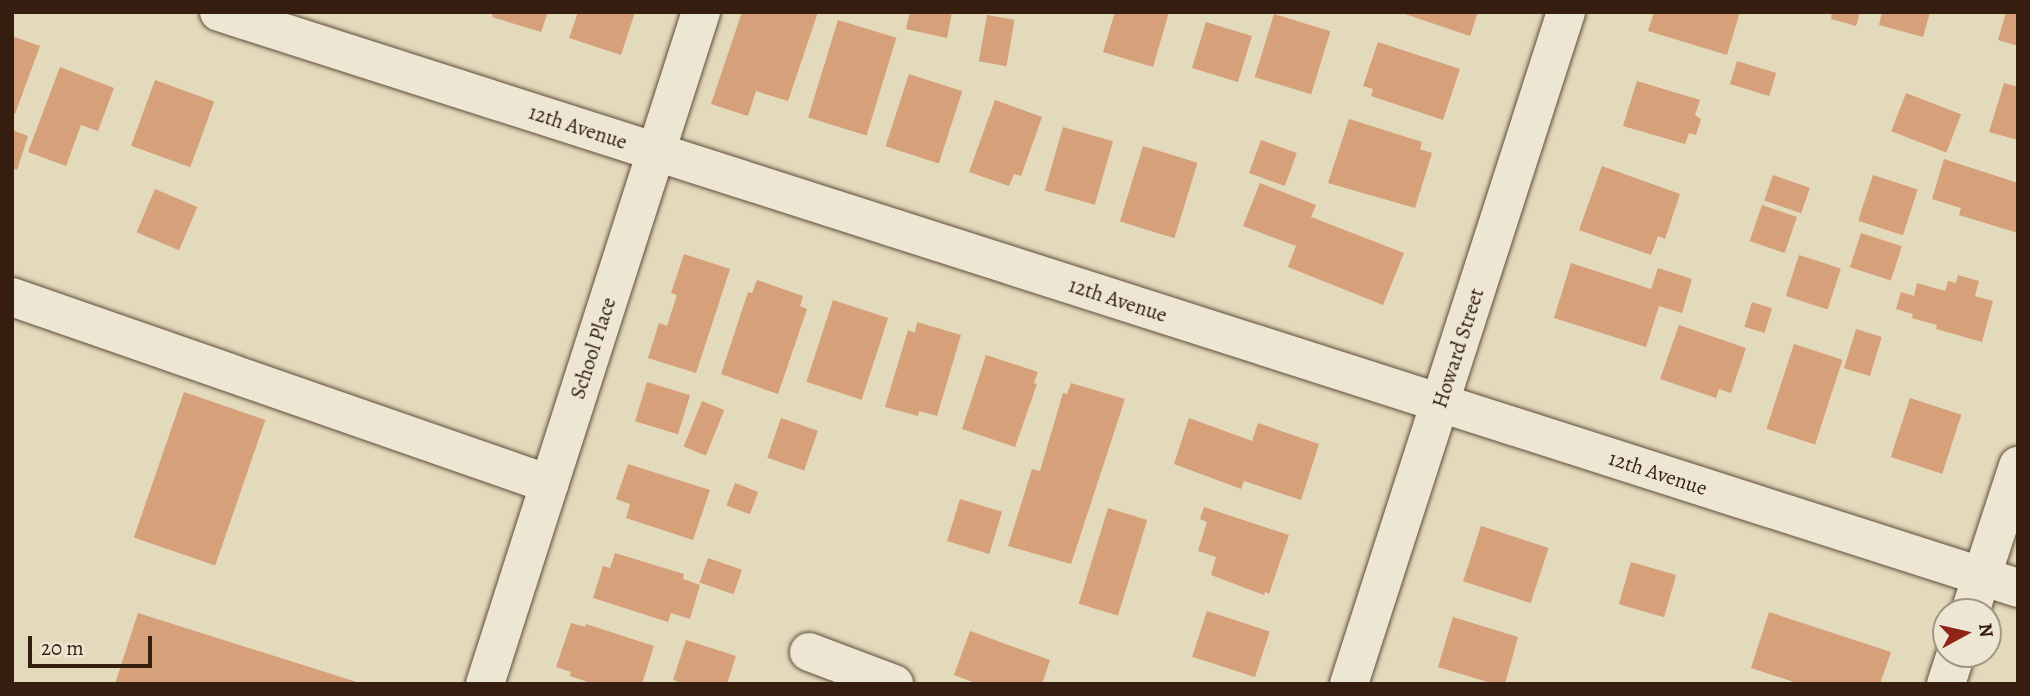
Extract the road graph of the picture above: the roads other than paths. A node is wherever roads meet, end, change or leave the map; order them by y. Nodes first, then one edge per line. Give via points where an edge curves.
1 (219, 12) edge
2 (701, 12) edge
3 (1566, 12) edge
4 (656, 152) junction
5 (12, 297) edge
6 (1440, 403) junction
7 (2018, 466) edge
8 (549, 484) junction
9 (2000, 582) edge
10 (1984, 598) edge
11 (809, 652) dead end
12 (485, 684) edge
13 (894, 684) edge
14 (1349, 684) edge

1 - 4 street, 12th Avenue
2 - 4 street, School Place
3 - 6 street, Howard Street
4 - 6 street, 12th Avenue
4 - 8 street, School Place
5 - 8 street
6 - 9 street, 12th Avenue
6 - 14 street, Howard Street
7 - 9 street
8 - 12 street, School Place
9 - 10 street
11 - 13 street

